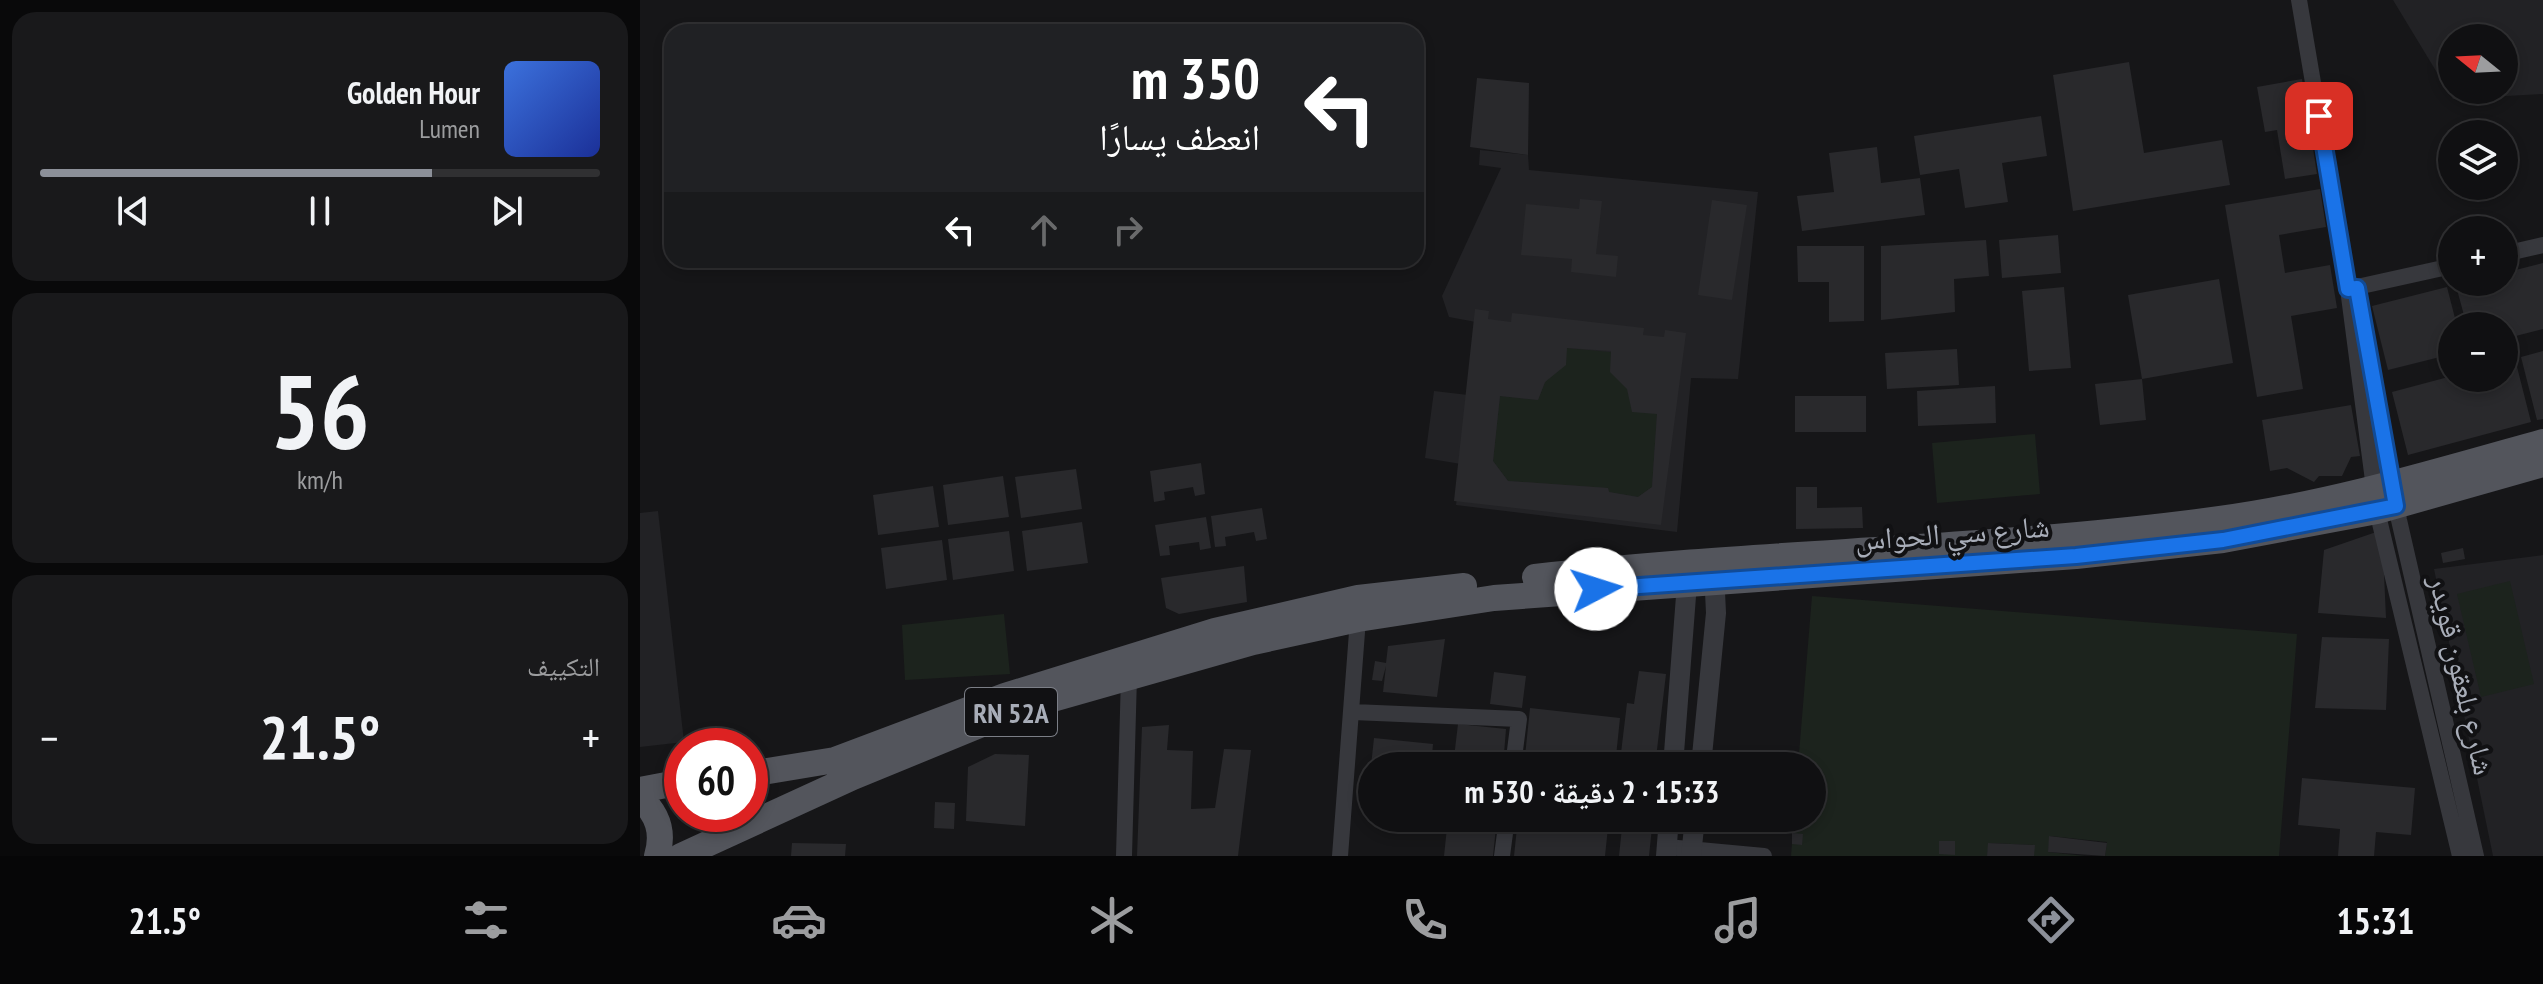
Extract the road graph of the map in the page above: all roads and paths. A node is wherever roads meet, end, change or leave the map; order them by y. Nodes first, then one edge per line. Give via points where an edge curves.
1 (2299, 0) edge
2 (2543, 245) edge
3 (2518, 251) edge
4 (2438, 269) edge
5 (2352, 288) junction
6 (2543, 442) edge
7 (2543, 464) edge
8 (2385, 498) junction
9 (1714, 571) junction
10 (1685, 573) junction
11 (1358, 608) junction
12 (2425, 637) junction
13 (2408, 641) junction
14 (1129, 676) junction
15 (1353, 712) junction
16 (1515, 752) edge
17 (1674, 752) edge
18 (1702, 752) edge
19 (768, 771) edge
20 (2450, 780) junction
21 (664, 785) edge
22 (640, 790) edge
23 (640, 798) edge
24 (1505, 832) edge
25 (1668, 832) edge
26 (1694, 832) edge
27 (1666, 852) edge
28 (1692, 853) edge
29 (657, 856) edge
30 (681, 856) edge
31 (1124, 856) edge
32 (1340, 856) edge
33 (1502, 856) edge
34 (1764, 856) edge
35 (2460, 856) edge
36 (2476, 856) edge

1 - 5 street
2 - 3 street
4 - 5 street
5 - 8 street
6 - 8 main road, شارع سي الحواس / RN 52A
7 - 8 main road, شارع سي الحواس / RN 52A
8 - 9 main road, شارع سي الحواس / RN 52A via 2223,540 2076,556
8 - 12 street, شارع بلعقون قويدر
8 - 13 street, شارع بلعقون قويدر
9 - 10 main road, شارع سي الحواس / RN 52A
9 - 18 street via 1716,613
10 - 11 main road, شارع سي الحواس / RN 52A via 1494,598
10 - 17 street
11 - 14 main road, RN 52A
11 - 15 street
11 - 19 main road, RN 52A via 1287,612 1005,696 835,760
12 - 13 street
12 - 20 street, شارع بلعقون قويدر
13 - 20 street, شارع بلعقون قويدر
14 - 30 main road, RN 52A via 1021,708
14 - 31 street
15 - 16 street via 1519,719
15 - 32 street
20 - 35 street, شارع بلعقون قويدر
20 - 36 street, شارع بلعقون قويدر
21 - 22 main road
23 - 29 main road via 658,822
24 - 33 street
25 - 27 street
26 - 28 street
27 - 28 street
28 - 34 street

